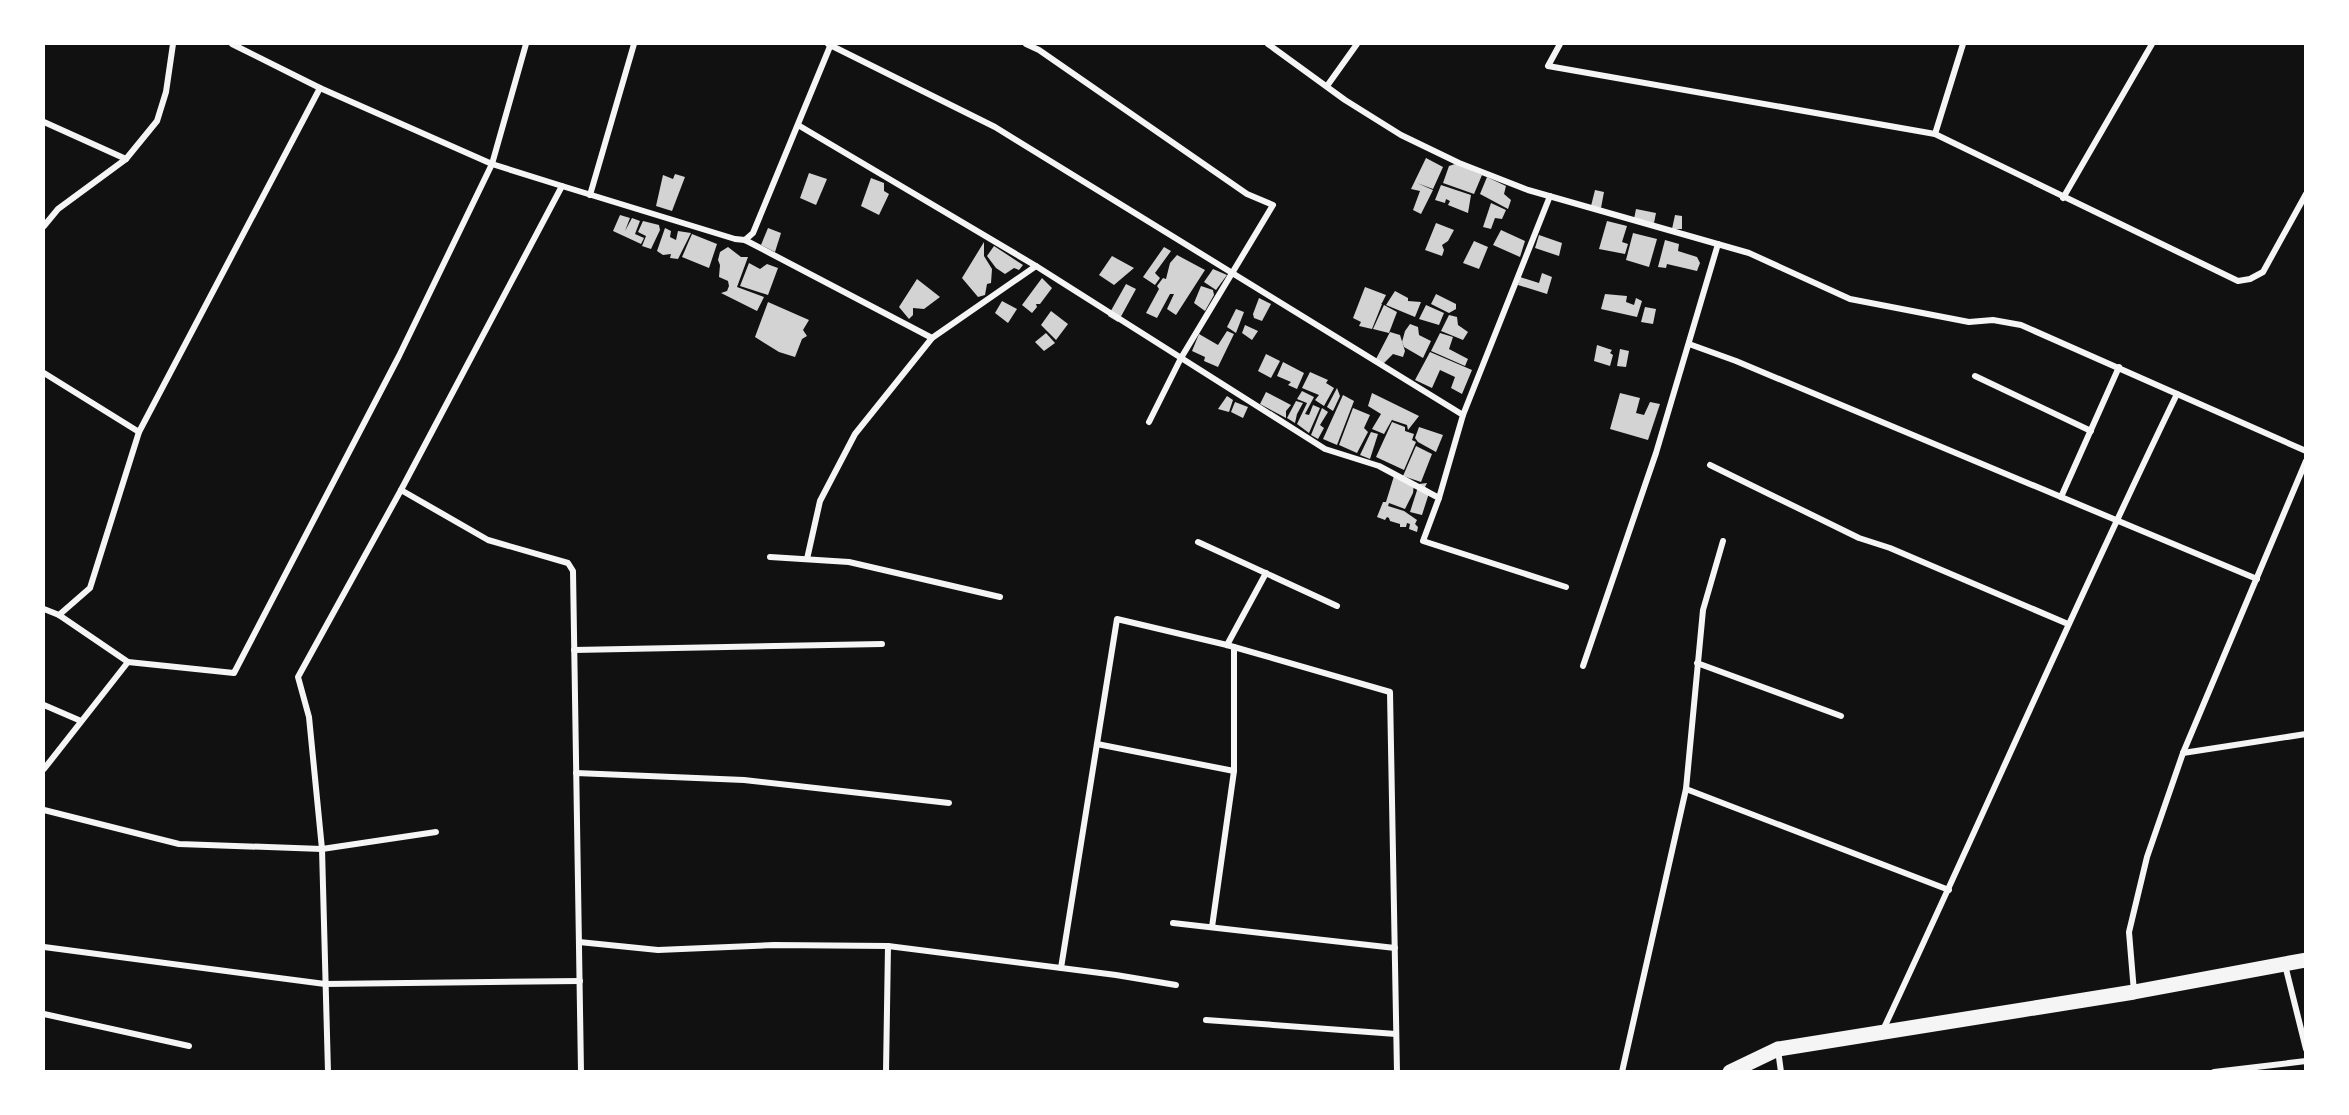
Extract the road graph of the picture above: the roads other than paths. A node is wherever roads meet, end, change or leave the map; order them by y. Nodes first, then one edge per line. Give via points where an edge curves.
1 (173, 44) edge
2 (232, 44) edge
3 (526, 44) edge
4 (634, 44) edge
5 (830, 44) edge
6 (1026, 44) edge
7 (1268, 44) edge
8 (1357, 44) edge
9 (1560, 44) edge
10 (1963, 44) edge
11 (2152, 44) edge
12 (1328, 86) junction
13 (320, 88) junction
14 (44, 122) edge
15 (798, 125) junction
16 (1935, 134) junction
17 (126, 159) junction
18 (492, 164) junction
19 (562, 186) junction
20 (2306, 194) edge
21 (590, 195) junction
22 (1550, 196) junction
23 (2063, 198) junction
24 (44, 226) edge
25 (745, 240) junction
26 (1718, 244) junction
27 (1036, 266) junction
28 (1233, 274) junction
29 (932, 338) junction
30 (1689, 344) junction
31 (1181, 358) junction
32 (2118, 368) junction
33 (44, 373) edge
34 (1976, 376) dead end
35 (2177, 394) junction
36 (1463, 415) junction
37 (1149, 422) dead end
38 (2091, 431) junction
39 (139, 432) junction
40 (2306, 450) edge
41 (2306, 461) edge
42 (1710, 465) dead end
43 (401, 490) junction
44 (2061, 497) junction
45 (1439, 498) junction
46 (2116, 520) junction
47 (1723, 541) dead end
48 (1198, 542) dead end
49 (770, 557) dead end
50 (807, 559) junction
51 (1266, 573) junction
52 (2257, 579) junction
53 (1566, 587) dead end
54 (1000, 597) dead end
55 (1337, 606) dead end
56 (44, 609) edge
57 (59, 615) junction
58 (2068, 624) junction
59 (882, 644) dead end
60 (1230, 646) junction
61 (574, 650) junction
62 (128, 662) junction
63 (1697, 663) junction
64 (1583, 666) dead end
65 (44, 705) edge
66 (1841, 716) dead end
67 (81, 721) junction
68 (2306, 734) edge
69 (1097, 744) junction
70 (2183, 753) junction
71 (44, 769) edge
72 (1234, 771) junction
73 (576, 773) junction
74 (1686, 789) junction
75 (949, 803) dead end
76 (44, 810) edge
77 (436, 832) dead end
78 (322, 849) junction
79 (1949, 890) junction
80 (1173, 923) dead end
81 (1212, 927) junction
82 (579, 942) junction
83 (888, 946) junction
84 (44, 947) edge
85 (1395, 948) junction
86 (2306, 960) edge
87 (2284, 963) junction
88 (1061, 968) junction
89 (580, 981) junction
90 (325, 984) junction
91 (1176, 986) dead end
92 (2134, 992) junction
93 (44, 1014) edge
94 (1206, 1020) dead end
95 (1882, 1031) junction
96 (1396, 1034) junction
97 (189, 1046) dead end
98 (1778, 1049) junction
99 (2306, 1049) edge
100 (2306, 1061) edge
101 (328, 1071) edge
102 (581, 1071) edge
103 (886, 1071) edge
104 (1397, 1071) edge
105 (1622, 1071) edge
106 (1730, 1071) edge
107 (1781, 1071) edge
108 (2214, 1071) edge

1 - 17 street via 157,121
2 - 13 street
3 - 18 street
4 - 21 street
5 - 15 street
5 - 28 street via 995,127
6 - 28 street via 1247,194 1273,205
7 - 12 street
8 - 12 street
9 - 16 street via 1548,66
10 - 16 street
11 - 23 street
12 - 22 street via 1401,135 1459,163
13 - 18 street
13 - 39 street
14 - 17 street
15 - 25 street via 753,233
15 - 27 street
16 - 23 street
17 - 24 street via 58,209
18 - 19 street
18 - 62 street via 399,356 234,673
19 - 21 street
19 - 43 street
20 - 23 street via 2263,272 2238,281
21 - 25 street
22 - 26 street
22 - 36 street
25 - 29 street
26 - 30 street
26 - 32 street via 1749,253 1850,299 1969,322 1993,320 2021,325
27 - 29 street
27 - 31 street
28 - 31 street
28 - 36 street
29 - 50 street via 855,434 820,501
30 - 44 street
30 - 64 street
31 - 37 street
31 - 45 street via 1325,450 1379,466
32 - 35 street
32 - 38 street
33 - 39 street
34 - 38 street
35 - 40 street
35 - 46 street
36 - 45 street
38 - 44 street
39 - 57 street via 90,588
41 - 52 street
42 - 58 street via 1859,538
43 - 61 street via 488,540 568,562 573,571
43 - 78 street via 298,677 309,717
44 - 46 street
45 - 53 street via 1423,542
46 - 52 street
46 - 58 street
47 - 63 street via 1703,610
48 - 51 street
49 - 50 street
50 - 54 street via 849,562
51 - 55 street
51 - 60 street
52 - 70 street
56 - 57 street
57 - 62 street
58 - 79 street
59 - 61 street
60 - 69 street via 1117,619
60 - 72 street
60 - 85 street via 1390,692
61 - 73 street
62 - 67 street
63 - 66 street
63 - 74 street
65 - 67 street
67 - 71 street
68 - 70 street
69 - 72 street
69 - 88 street
70 - 92 street via 2147,857 2128,932
72 - 81 street
73 - 75 street via 744,780
73 - 82 street
74 - 79 street
74 - 105 street
76 - 78 street via 179,844
77 - 78 street
78 - 90 street
79 - 95 street
80 - 81 street
81 - 85 street
82 - 83 street via 658,950
82 - 89 street
83 - 88 street
83 - 103 street
84 - 90 street
85 - 96 street
86 - 87 main road
87 - 92 main road
87 - 99 street
88 - 91 street
89 - 90 street
89 - 102 street
90 - 101 street
92 - 95 main road
93 - 97 street
94 - 96 street
95 - 98 main road
96 - 104 street
98 - 106 main road
98 - 107 street
100 - 108 street

